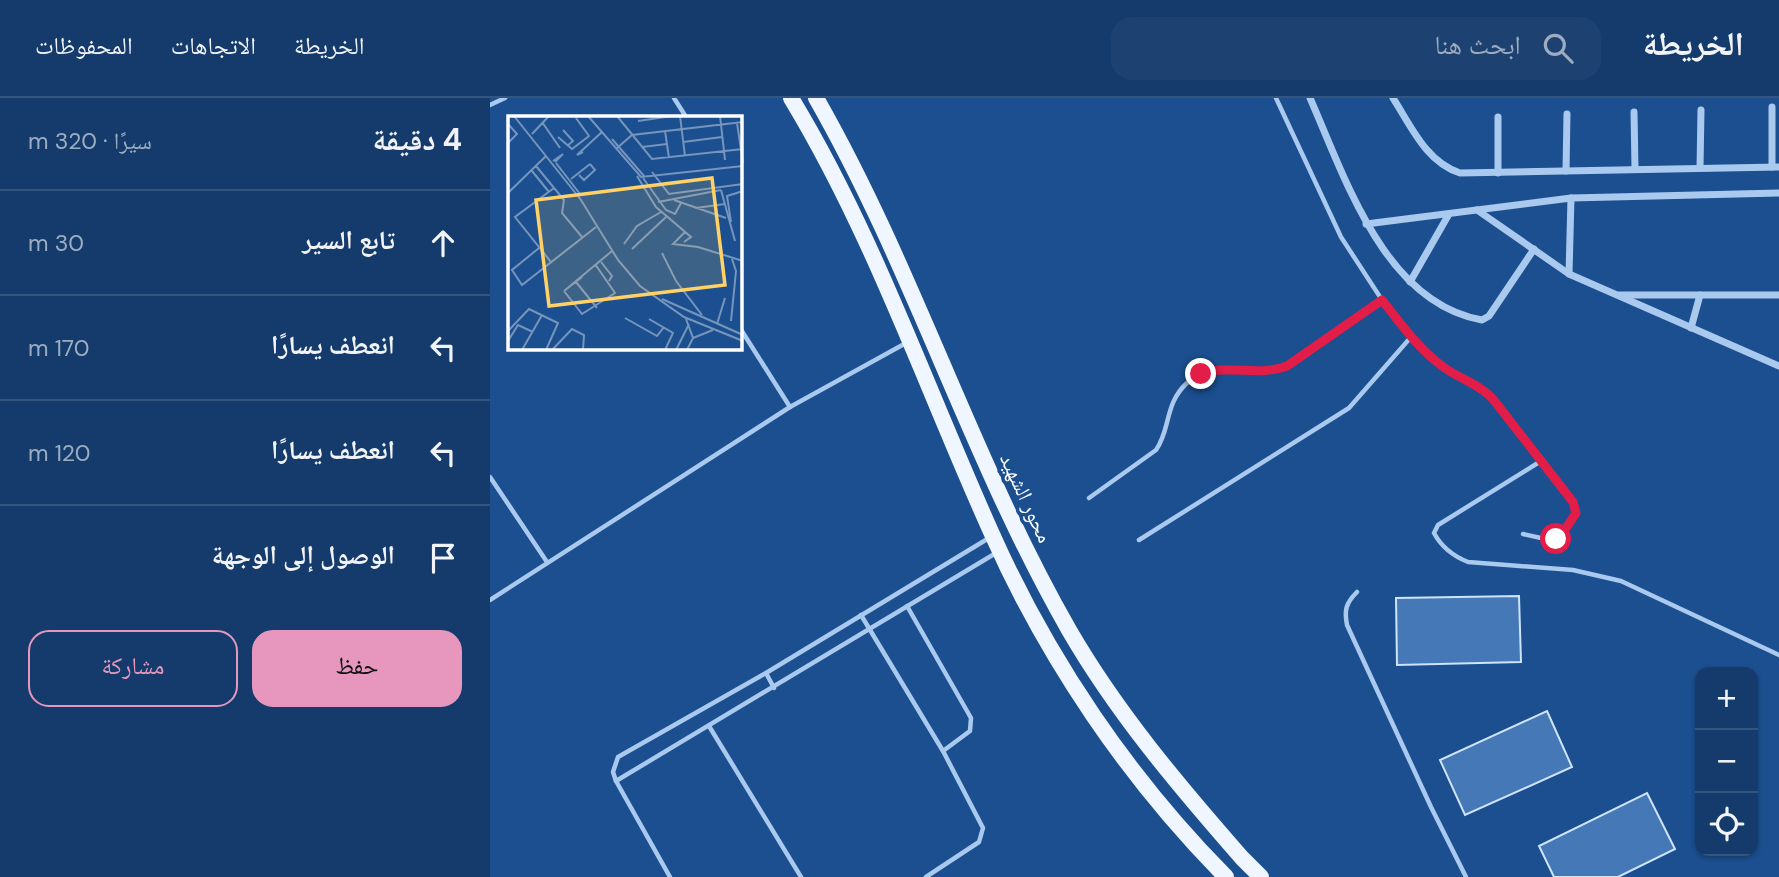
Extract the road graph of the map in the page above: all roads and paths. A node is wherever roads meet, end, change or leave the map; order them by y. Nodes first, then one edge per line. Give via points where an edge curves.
1 (505, 98) edge
2 (674, 98) edge
3 (790, 98) edge
4 (816, 98) edge
5 (1276, 98) edge
6 (1310, 98) edge
7 (1393, 98) edge
8 (490, 105) edge
9 (1772, 107) dead end
10 (1701, 110) dead end
11 (1634, 112) dead end
12 (1566, 114) dead end
13 (685, 116) edge
14 (1498, 117) dead end
15 (1777, 166) edge
16 (1700, 168) junction
17 (1635, 169) junction
18 (1566, 171) junction
19 (1498, 173) junction
20 (1779, 192) edge
21 (1571, 198) junction
22 (1477, 210) junction
23 (1450, 214) junction
24 (1366, 224) junction
25 (1534, 250) junction
26 (1569, 274) junction
27 (1410, 282) junction
28 (1614, 295) junction
29 (1700, 295) junction
30 (1779, 295) edge
31 (1382, 300) junction
32 (1691, 328) junction
33 (742, 331) edge
34 (1411, 337) junction
35 (910, 341) junction
36 (1779, 366) edge
37 (790, 407) junction
38 (1541, 461) junction
39 (490, 477) edge
40 (1089, 498) dead end
41 (1523, 534) dead end
42 (1139, 540) dead end
43 (996, 543) junction
44 (547, 562) junction
45 (1357, 592) dead end
46 (490, 600) edge
47 (907, 606) junction
48 (861, 615) junction
49 (869, 628) junction
50 (1779, 655) edge
51 (766, 673) junction
52 (774, 688) junction
53 (709, 726) junction
54 (943, 751) junction
55 (615, 781) junction
56 (670, 877) edge
57 (801, 877) edge
58 (926, 877) edge
59 (1226, 877) edge
60 (1261, 877) edge
61 (1466, 877) edge

1 - 8 lane
2 - 13 lane
3 - 35 main road, محور الشهيد via 818,142
4 - 60 main road, محور الشهيد via 868,196 998,490 1070,632 1144,742
5 - 31 lane via 1341,237
6 - 24 street
7 - 19 street via 1438,163 1460,173
9 - 15 street
10 - 16 street
11 - 17 street
12 - 18 street
14 - 19 street
15 - 16 street
16 - 17 street
17 - 18 street
18 - 19 street
20 - 21 street
21 - 22 street
21 - 26 street
22 - 23 street
22 - 25 street
23 - 24 street
23 - 27 street
24 - 27 street
25 - 26 street
25 - 27 street via 1482,320 1437,302
26 - 28 street
28 - 29 street
28 - 32 street
29 - 30 street
29 - 32 street
31 - 34 lane
31 - 40 lane via 1287,366 1265,371 1219,369 1194,377 1172,404 1156,450
32 - 36 street
33 - 37 lane
34 - 38 lane via 1439,364 1486,391
34 - 42 lane via 1349,408
35 - 37 lane
35 - 43 main road, محور الشهيد
37 - 44 lane
38 - 41 lane via 1575,505 1576,513 1556,539
38 - 50 lane via 1438,525 1437,539 1468,562 1573,570 1621,581
39 - 44 lane
43 - 47 lane
43 - 48 lane
43 - 59 main road, محور الشهيد via 1029,608 1102,728 1168,814
44 - 46 lane
45 - 61 lane via 1348,601 1347,625
47 - 49 lane
47 - 54 lane via 971,718 965,737
48 - 49 lane
48 - 51 lane
49 - 52 lane
49 - 54 lane
51 - 52 lane
51 - 55 lane via 618,757
52 - 53 lane
53 - 55 lane
53 - 57 lane
54 - 58 lane via 981,822 983,836
55 - 56 lane

